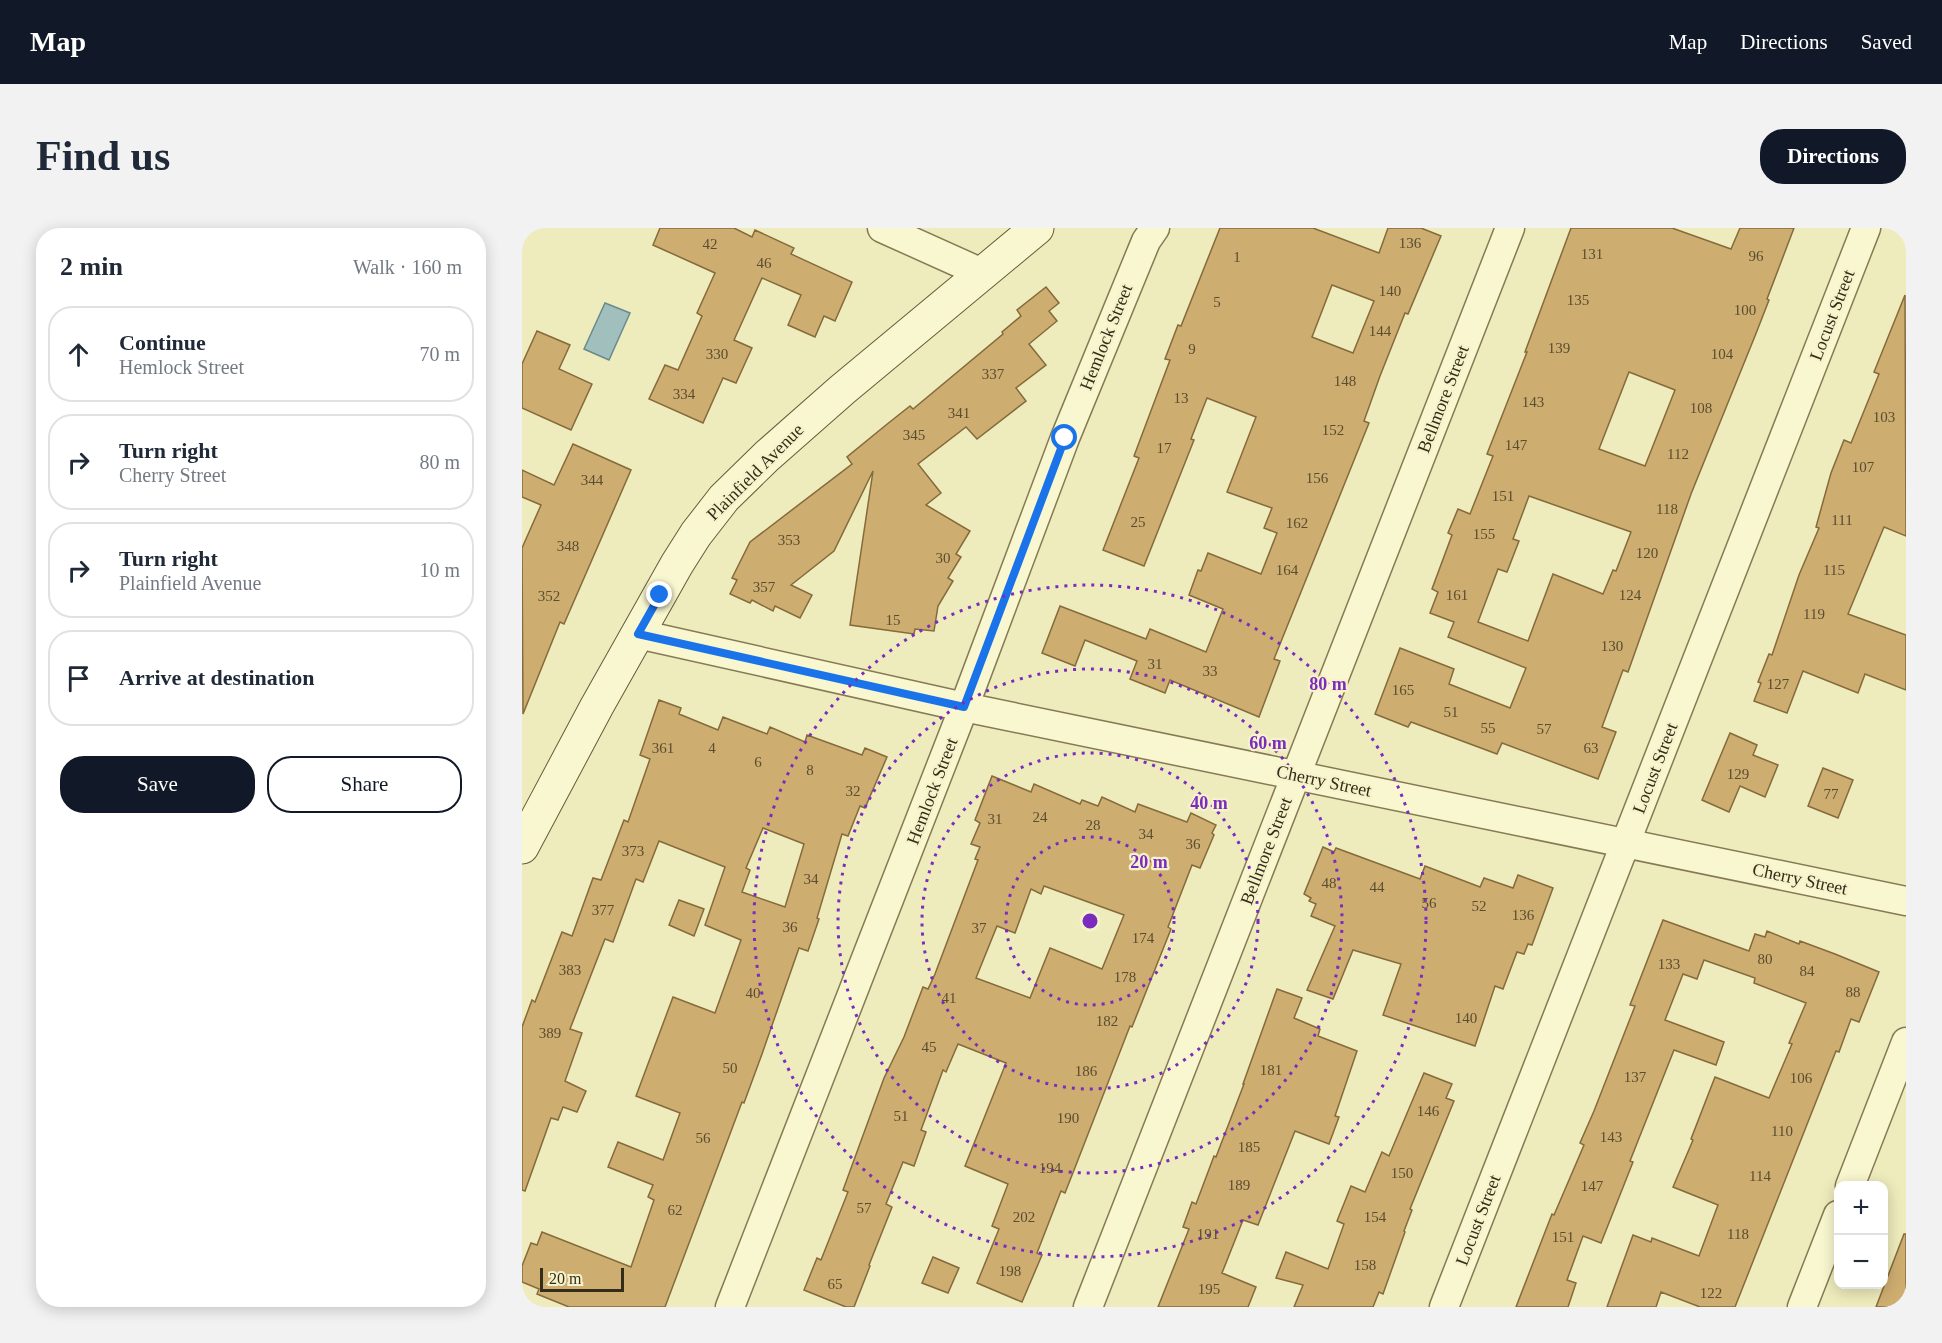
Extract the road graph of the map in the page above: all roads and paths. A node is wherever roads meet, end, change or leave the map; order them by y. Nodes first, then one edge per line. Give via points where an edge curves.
1 (882, 228) edge
2 (1037, 228) edge
3 (1510, 228) edge
4 (1866, 228) edge
5 (1149, 232) edge
6 (982, 273) junction
7 (638, 634) junction
8 (964, 707) junction
9 (1295, 776) junction
10 (1626, 843) junction
11 (522, 847) edge
12 (1906, 901) edge
13 (1906, 1042) edge
14 (1852, 1181) edge
15 (1834, 1227) edge
16 (730, 1307) edge
17 (1088, 1307) edge
18 (1444, 1307) edge
19 (1802, 1307) edge

1 - 6 street
2 - 6 main road, Plainfield Avenue
3 - 9 street, Bellmore Street
4 - 10 street, Locust Street
5 - 8 street, Hemlock Street via 1065,438
6 - 7 main road, Plainfield Avenue via 833,398 724,498 696,534
7 - 8 street, Cherry Street
7 - 11 main road, Plainfield Avenue
8 - 9 street, Cherry Street
8 - 16 street, Hemlock Street
9 - 10 street, Cherry Street
9 - 17 street, Bellmore Street
10 - 12 street, Cherry Street
10 - 18 street, Locust Street
13 - 14 street
15 - 19 street

